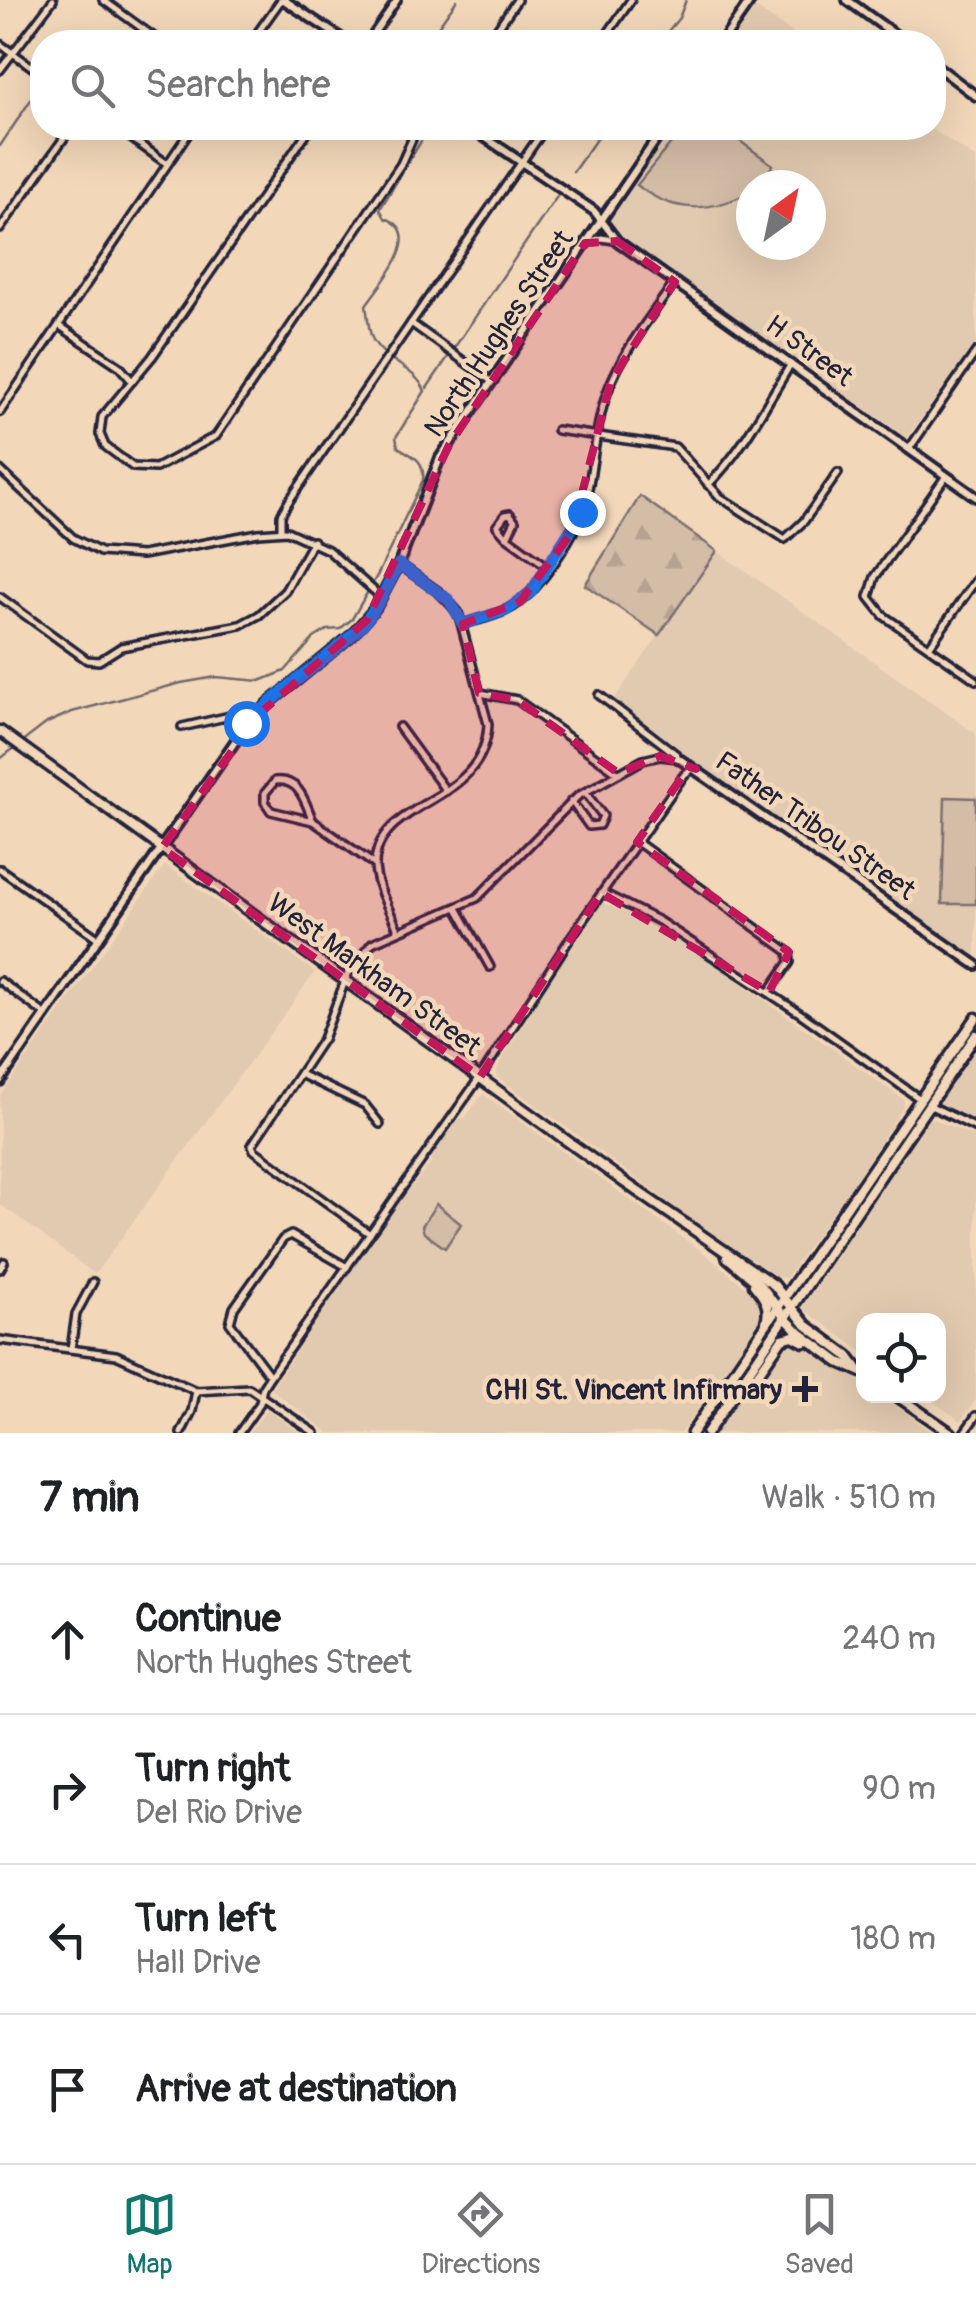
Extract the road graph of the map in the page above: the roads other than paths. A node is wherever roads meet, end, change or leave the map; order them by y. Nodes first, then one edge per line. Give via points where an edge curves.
1 (53, 0) edge
2 (103, 0) edge
3 (282, 0) edge
4 (397, 0) edge
5 (518, 0) edge
6 (631, 0) edge
7 (751, 0) edge
8 (847, 0) edge
9 (861, 3) edge
10 (31, 30) edge
11 (144, 30) edge
12 (260, 30) edge
13 (328, 30) edge
14 (376, 30) edge
15 (497, 30) edge
16 (610, 30) edge
17 (730, 30) edge
18 (892, 30) edge
19 (30, 32) edge
20 (0, 44) edge
21 (14, 54) junction
22 (30, 65) edge
23 (0, 70) edge
24 (946, 73) edge
25 (976, 96) edge
26 (63, 140) edge
27 (134, 140) edge
28 (183, 140) edge
29 (302, 140) edge
30 (412, 140) edge
31 (488, 140) edge
32 (537, 140) edge
33 (656, 140) edge
34 (522, 162) junction
35 (166, 163) junction
36 (601, 219) junction
37 (0, 229) edge
38 (617, 241) junction
39 (585, 243) junction
40 (675, 282) junction
41 (410, 323) junction
42 (59, 326) junction
43 (976, 352) edge
44 (791, 364) junction
45 (492, 381) junction
46 (132, 382) junction
47 (0, 412) edge
48 (557, 430) dead end
49 (598, 434) junction
50 (909, 448) junction
51 (0, 470) edge
52 (838, 473) dead end
53 (946, 476) junction
54 (708, 485) junction
55 (976, 496) edge
56 (281, 530) junction
57 (507, 537) dead end
58 (313, 541) junction
59 (399, 564) junction
60 (548, 567) junction
61 (976, 580) edge
62 (0, 597) edge
63 (381, 598) junction
64 (463, 624) junction
65 (929, 647) junction
66 (976, 680) edge
67 (479, 693) junction
68 (599, 695) dead end
69 (249, 725) junction
70 (182, 727) dead end
71 (399, 727) dead end
72 (0, 730) edge
73 (678, 758) junction
74 (696, 769) junction
75 (618, 772) junction
76 (446, 791) junction
77 (585, 792) junction
78 (571, 801) junction
79 (313, 821) junction
80 (636, 842) junction
81 (162, 848) junction
82 (375, 866) junction
83 (0, 868) edge
84 (602, 892) junction
85 (458, 908) junction
86 (398, 930) junction
87 (98, 940) junction
88 (976, 966) edge
89 (490, 967) dead end
90 (344, 980) junction
91 (0, 981) edge
92 (768, 992) junction
93 (46, 1015) junction
94 (976, 1018) edge
95 (976, 1035) edge
96 (300, 1074) junction
97 (480, 1077) junction
98 (0, 1081) edge
99 (924, 1102) junction
100 (380, 1124) dead end
101 (976, 1128) edge
102 (370, 1234) junction
103 (724, 1253) junction
104 (347, 1266) junction
105 (747, 1275) junction
106 (93, 1282) dead end
107 (785, 1298) junction
108 (792, 1307) junction
109 (778, 1308) junction
110 (785, 1318) junction
111 (761, 1335) junction
112 (0, 1340) edge
113 (71, 1348) junction
114 (840, 1362) junction
115 (856, 1365) edge
116 (856, 1368) edge
117 (270, 1376) junction
118 (738, 1388) junction
119 (196, 1391) junction
120 (262, 1394) junction
121 (907, 1403) edge
122 (976, 1416) edge
123 (181, 1433) edge
124 (238, 1433) edge
125 (315, 1433) edge
126 (692, 1433) edge
127 (707, 1433) edge
128 (952, 1433) edge
129 (964, 1433) edge

1 - 10 street
2 - 11 street
3 - 12 street
3 - 13 street
4 - 14 street
5 - 15 street
6 - 16 street
7 - 17 street
8 - 9 street
9 - 18 street
19 - 21 street
20 - 21 street
21 - 22 street
21 - 23 street
24 - 25 street
26 - 37 street
27 - 35 street
28 - 35 street
29 - 46 street
30 - 46 street via 212,440 151,469 119,458 103,442 100,424
31 - 34 street, H Street
32 - 34 street
33 - 36 street, North Hughes Street
34 - 36 street, H Street
34 - 41 street
35 - 42 street
36 - 38 street, H Street
36 - 39 street, North Hughes Street
38 - 39 street
38 - 40 street, H Street
39 - 45 street, North Hughes Street
40 - 44 street, H Street
40 - 49 street via 611,381
41 - 45 street
41 - 56 street via 283,510
42 - 46 street
42 - 47 street
43 - 50 street
44 - 50 street, H Street
44 - 54 street via 749,436
45 - 59 street, North Hughes Street via 440,458
48 - 49 street
49 - 54 street via 676,447
49 - 60 street via 582,512
50 - 53 street, H Street
51 - 56 street via 73,538 110,554 142,555
52 - 54 street via 785,539
53 - 55 street, H Street
53 - 65 street via 869,591 878,610
56 - 58 street
57 - 60 street
58 - 62 street via 285,592 260,616 121,648 99,661 87,660
58 - 63 street
59 - 63 street, North Hughes Street
59 - 64 street via 449,600
60 - 64 street via 515,605
61 - 65 street
63 - 69 street, North Hughes Street via 360,627
64 - 67 street
65 - 66 street
67 - 75 street via 517,700
67 - 76 street via 488,724 483,752
68 - 73 street
69 - 70 street via 230,716
69 - 81 street, North Hughes Street
71 - 76 street
72 - 81 main road, West Markham Street
73 - 74 street, Father Tribou Street
73 - 75 street via 652,757
74 - 80 street via 688,770
74 - 88 street, Father Tribou Street
75 - 77 street
76 - 82 street via 392,826
77 - 78 street
77 - 78 street via 603,820 599,826 585,821
78 - 85 street via 485,892
79 - 79 street via 293,784 279,780 268,787 264,798 271,812
79 - 82 street
80 - 84 street
80 - 92 street via 789,952 792,959
81 - 87 street, North Hughes Street
81 - 90 main road, West Markham Street
82 - 86 street
83 - 87 street
84 - 92 street
84 - 97 street
85 - 86 street
85 - 89 street
86 - 90 street via 372,943
87 - 93 street, North Hughes Street
90 - 96 street via 328,1031
90 - 97 main road, West Markham Street
91 - 93 street
92 - 99 street
93 - 98 street, North Hughes Street
94 - 99 main road
95 - 99 main road
96 - 100 street via 364,1105
96 - 102 street via 252,1147
97 - 102 street
97 - 103 main road, West Markham Street
99 - 101 street
99 - 107 main road
99 - 108 main road
102 - 104 street
103 - 105 main road, West Markham Street
103 - 107 main road, West Markham Street
104 - 117 street
104 - 117 street via 291,1235 234,1308 230,1322
105 - 109 main road, West Markham Street
105 - 111 main road via 769,1311
106 - 113 street via 76,1314
107 - 108 main road, West Markham Street
107 - 109 main road
108 - 110 main road
108 - 115 main road, West Markham Street
109 - 110 main road, West Markham Street
109 - 111 main road
110 - 114 main road, West Markham Street
110 - 118 main road
111 - 126 main road
112 - 113 street
113 - 119 street via 127,1358
114 - 116 main road, West Markham Street
114 - 118 main road via 788,1337
117 - 120 street
118 - 127 main road
119 - 120 street via 239,1387
119 - 123 street
120 - 124 street
120 - 125 street
121 - 128 main road
122 - 129 street

